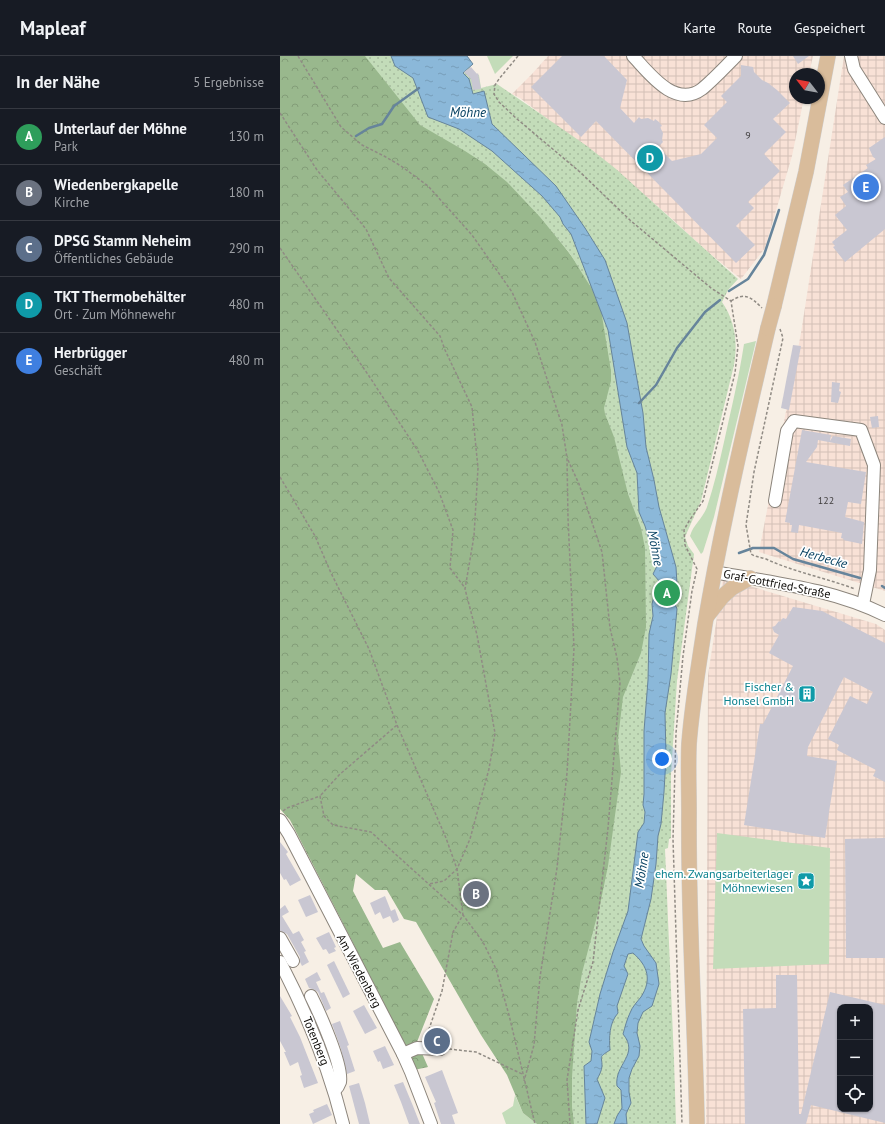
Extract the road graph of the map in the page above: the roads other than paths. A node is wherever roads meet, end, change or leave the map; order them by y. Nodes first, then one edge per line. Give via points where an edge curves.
1 (632, 56) edge
2 (736, 56) edge
3 (828, 56) edge
4 (852, 56) edge
5 (885, 118) edge
6 (775, 501) dead end
7 (714, 572) junction
8 (750, 578) junction
9 (865, 594) junction
10 (885, 615) edge
11 (706, 617) junction
12 (280, 820) edge
13 (280, 938) edge
14 (293, 961) dead end
15 (280, 962) edge
16 (311, 996) dead end
17 (440, 1048) road end
18 (403, 1054) junction
19 (335, 1090) junction
20 (343, 1124) edge
21 (431, 1124) edge
22 (697, 1124) edge

1 - 2 street via 663,87 672,92 691,94 701,89
3 - 7 main road, bridge via 806,172 736,467
4 - 5 street via 854,69
6 - 9 street via 787,431 794,422 861,430 874,465 870,570
7 - 8 street, Graf-Gottfried-Straße
7 - 11 main road
8 - 9 street, Graf-Gottfried-Straße via 825,592
8 - 11 main road via 732,588
9 - 10 street, Graf-Gottfried-Straße
11 - 22 main road via 693,697 689,746 689,913
12 - 18 street, Am Wiedenberg
13 - 14 street
15 - 19 street, Totenberg via 297,995
16 - 19 street via 337,1060 340,1082
17 - 18 street via 417,1048
18 - 21 street, Am Wiedenberg
19 - 20 street, Totenberg

